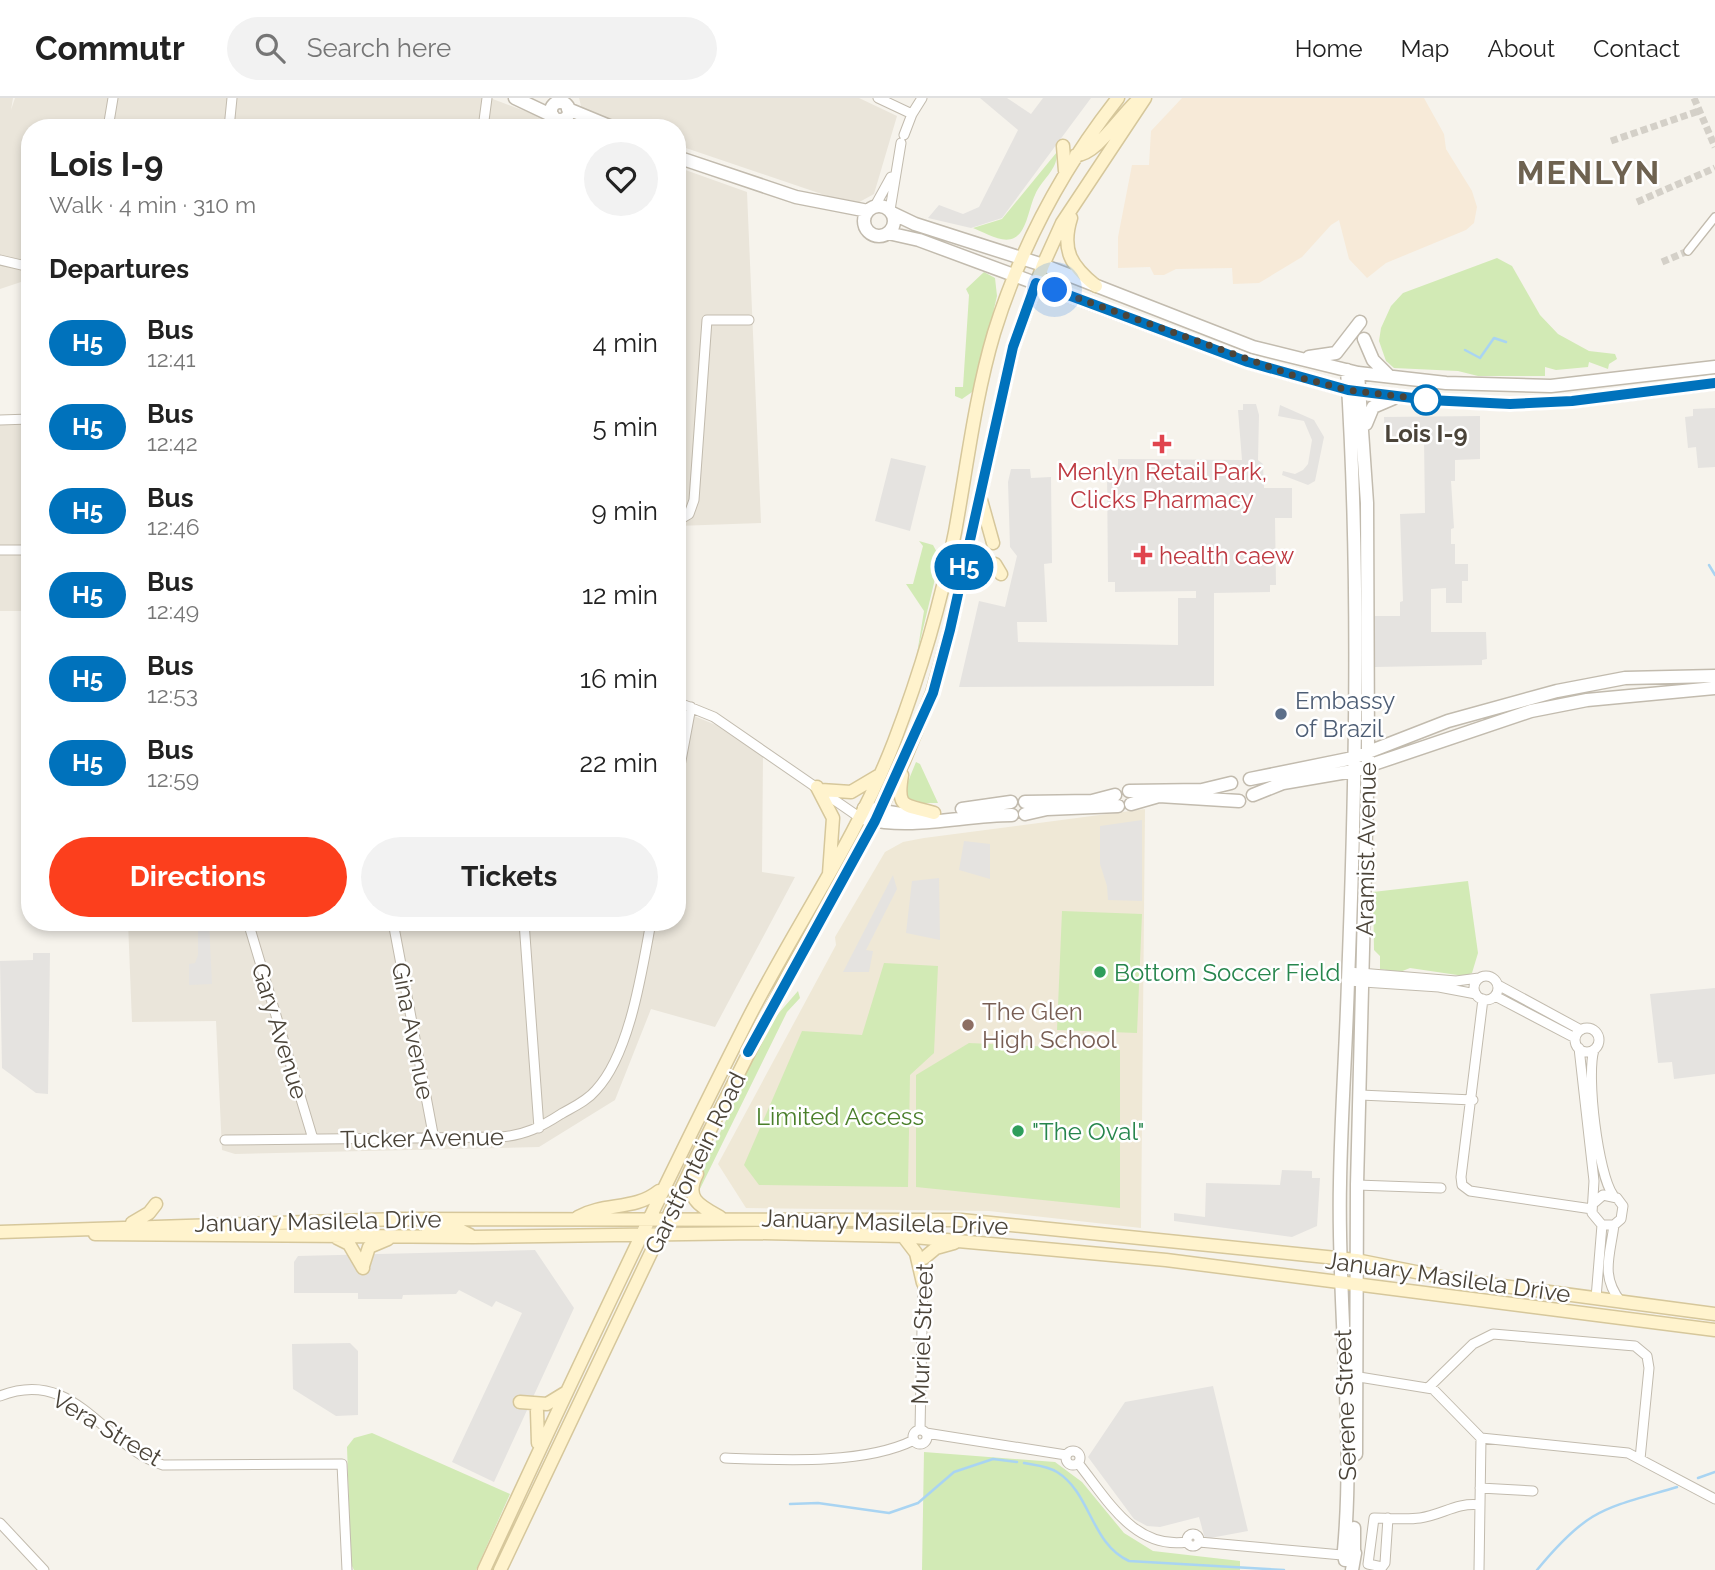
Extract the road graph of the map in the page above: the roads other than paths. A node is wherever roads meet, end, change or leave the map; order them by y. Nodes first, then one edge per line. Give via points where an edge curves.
1 (113, 98) edge
2 (232, 98) edge
3 (487, 98) edge
4 (515, 98) edge
5 (529, 98) edge
6 (878, 98) edge
7 (922, 98) edge
8 (1118, 98) edge
9 (1143, 98) edge
10 (561, 106) edge
11 (912, 114) junction
12 (110, 119) edge
13 (230, 119) edge
14 (484, 119) edge
15 (580, 119) edge
16 (592, 119) edge
17 (1063, 146) dead end
18 (686, 153) edge
19 (1076, 155) junction
20 (686, 161) edge
21 (894, 169) junction
22 (1065, 171) junction
23 (738, 176) junction
24 (1078, 198) junction
25 (891, 211) junction
26 (869, 213) junction
27 (1715, 217) edge
28 (888, 233) junction
29 (1688, 251) tunnel mouth
30 (1021, 258) junction
31 (0, 260) edge
32 (21, 265) edge
33 (1043, 265) junction
34 (1013, 275) junction
35 (1036, 283) junction
36 (1096, 286) junction
37 (749, 320) dead end
38 (1360, 323) dead end
39 (1364, 339) dead end
40 (1292, 358) junction
41 (1715, 368) edge
42 (1352, 372) junction
43 (1391, 377) junction
44 (1715, 383) edge
45 (1354, 391) junction
46 (1404, 397) junction
47 (21, 419) edge
48 (0, 420) edge
49 (1364, 431) junction
50 (980, 493) junction
51 (686, 516) edge
52 (993, 543) dead end
53 (0, 550) edge
54 (21, 550) edge
55 (1001, 574) dead end
56 (959, 589) junction
57 (1715, 676) edge
58 (1715, 688) edge
59 (686, 705) edge
60 (691, 707) junction
61 (686, 734) edge
62 (1353, 758) junction
63 (1367, 759) junction
64 (904, 761) junction
65 (1353, 771) junction
66 (881, 774) junction
67 (1250, 779) junction
68 (1231, 783) junction
69 (819, 788) junction
70 (1253, 794) junction
71 (1123, 799) junction
72 (1238, 801) junction
73 (1018, 808) junction
74 (862, 813) junction
75 (934, 813) junction
76 (878, 816) junction
77 (830, 874) junction
78 (251, 931) edge
79 (395, 931) edge
80 (525, 931) edge
81 (649, 931) edge
82 (1348, 976) junction
83 (1364, 978) junction
84 (1479, 978) junction
85 (1498, 985) junction
86 (1496, 996) junction
87 (1480, 997) junction
88 (1578, 1034) junction
89 (1579, 1048) junction
90 (1594, 1050) junction
91 (1360, 1095) junction
92 (1473, 1100) junction
93 (538, 1128) junction
94 (313, 1139) junction
95 (434, 1139) junction
96 (225, 1140) dead end
97 (696, 1158) junction
98 (1357, 1185) junction
99 (1441, 1188) dead end
100 (661, 1189) junction
101 (1613, 1195) junction
102 (156, 1204) dead end
103 (1593, 1205) junction
104 (722, 1218) junction
105 (395, 1219) junction
106 (575, 1219) junction
107 (648, 1219) junction
108 (668, 1219) junction
109 (864, 1219) junction
110 (325, 1221) junction
111 (161, 1225) junction
112 (1602, 1225) junction
113 (1614, 1225) junction
114 (125, 1226) junction
115 (0, 1231) edge
116 (49, 1231) junction
117 (661, 1234) junction
118 (641, 1235) junction
119 (183, 1236) junction
120 (331, 1236) junction
121 (362, 1236) junction
122 (412, 1236) junction
123 (903, 1236) junction
124 (139, 1237) junction
125 (473, 1237) junction
126 (925, 1238) junction
127 (964, 1240) junction
128 (924, 1258) junction
129 (1339, 1259) junction
130 (1356, 1260) junction
131 (1339, 1280) junction
132 (923, 1283) junction
133 (1357, 1283) junction
134 (1596, 1298) junction
135 (1622, 1303) junction
136 (1715, 1314) edge
137 (1715, 1324) edge
138 (1715, 1330) edge
139 (1351, 1376) junction
140 (1429, 1387) junction
141 (568, 1390) junction
142 (0, 1396) edge
143 (520, 1402) dead end
144 (537, 1411) dead end
145 (924, 1435) junction
146 (1480, 1438) junction
147 (537, 1454) junction
148 (725, 1458) dead end
149 (1640, 1459) junction
150 (1480, 1488) junction
151 (1533, 1491) dead end
152 (1715, 1499) edge
153 (1480, 1505) junction
154 (1388, 1518) junction
155 (0, 1523) edge
156 (1348, 1559) edge
157 (44, 1570) edge
158 (347, 1570) edge
159 (484, 1570) edge
160 (500, 1570) edge
161 (1479, 1570) edge

1 - 12 street
2 - 13 street
3 - 14 street
4 - 10 street
5 - 10 street
6 - 11 street
7 - 11 street
8 - 19 main road, Garstfontein Road
9 - 19 main road via 1115,121 1093,150
9 - 24 main road, Garstfontein Road
10 - 15 street
10 - 16 street
11 - 21 street
17 - 22 main road
18 - 23 street
19 - 22 main road, Garstfontein Road
20 - 23 street
21 - 25 street
21 - 26 street
22 - 30 main road, Garstfontein Road
23 - 26 street via 827,207
24 - 33 main road, Garstfontein Road
24 - 36 main road via 1068,230 1067,253 1075,268
25 - 26 street
25 - 28 street via 894,222
25 - 30 street via 915,224
26 - 28 street via 872,234
27 - 29 street
28 - 34 street
30 - 33 street
30 - 34 main road, Garstfontein Road
31 - 32 street
33 - 35 main road, Garstfontein Road
33 - 36 street
34 - 35 street
34 - 66 main road, Garstfontein Road via 993,337 931,630
35 - 45 street via 1248,362
35 - 50 main road, Garstfontein Road via 1013,347
36 - 40 street
37 - 51 street via 708,320 694,500
38 - 40 street via 1336,353
39 - 43 street via 1376,364
40 - 42 street
41 - 43 street via 1551,386
42 - 43 street
42 - 45 street, Aramist Avenue
44 - 46 street via 1550,402
45 - 46 street
45 - 49 street, Aramist Avenue
45 - 62 street, Aramist Avenue
46 - 49 street via 1373,407
47 - 48 street
49 - 63 street, Aramist Avenue
50 - 52 main road
50 - 56 main road, Garstfontein Road
53 - 54 street
55 - 56 main road via 995,564 986,562 976,567
56 - 64 main road, Garstfontein Road via 933,693
57 - 63 street via 1625,678 1557,691 1448,721
58 - 63 street via 1531,710
59 - 60 street
60 - 61 street
60 - 69 street via 714,717
62 - 63 street
62 - 65 street, Aramist Avenue
62 - 67 street
63 - 65 street
63 - 83 street, Aramist Avenue
64 - 75 main road via 902,802
64 - 76 main road, Garstfontein Road
65 - 70 street via 1283,783
65 - 82 street, Aramist Avenue
66 - 69 main road via 851,792
66 - 74 main road, Garstfontein Road
67 - 68 street via 1240,776
67 - 70 street
68 - 71 street
68 - 72 street via 1230,794
69 - 74 street
69 - 77 main road via 833,818
70 - 72 street
71 - 72 street via 1159,796
71 - 73 street
73 - 75 street
73 - 76 street via 910,823
74 - 76 street
74 - 77 main road, Garstfontein Road
75 - 76 street
76 - 97 main road, Garstfontein Road via 789,973
77 - 100 main road, Garstfontein Road
78 - 94 street, Gary Avenue
79 - 95 street, Gina Avenue
80 - 93 street
81 - 93 street, Tucker Avenue via 635,1002 609,1071 588,1098
82 - 83 street
82 - 129 street, Aramist Avenue
83 - 84 street
83 - 87 street
83 - 91 street, Aramist Avenue
84 - 85 street via 1490,976
84 - 87 street via 1475,984
85 - 86 street
85 - 88 street
86 - 87 street
86 - 88 street
87 - 92 street
88 - 89 street
88 - 90 street via 1587,1028 1596,1032 1599,1042
89 - 90 street
89 - 103 street
90 - 101 street via 1590,1073 1603,1175
91 - 92 street
91 - 98 street, Aramist Avenue
92 - 103 street via 1462,1185 1470,1191
93 - 95 street, Tucker Avenue via 516,1136
94 - 95 street, Tucker Avenue
94 - 96 street, Tucker Avenue
97 - 104 main road via 699,1169 691,1186 692,1198
97 - 108 main road, Garstfontein Road
98 - 99 street
98 - 130 street, Aramist Avenue
100 - 106 main road via 641,1203 592,1210
100 - 107 main road, Garstfontein Road
101 - 103 street via 1603,1195
101 - 113 street via 1623,1211
102 - 114 main road via 144,1218
103 - 112 street via 1594,1217
104 - 108 main road, January Masilela Drive
104 - 109 main road, January Masilela Drive
105 - 106 main road, January Masilela Drive
105 - 110 main road, January Masilela Drive
105 - 125 main road via 400,1226 456,1228
106 - 107 main road, January Masilela Drive
107 - 108 main road, January Masilela Drive
107 - 118 main road, Garstfontein Road
108 - 117 main road, Garstfontein Road
109 - 126 main road via 916,1226
109 - 129 main road, January Masilela Drive via 973,1221
110 - 111 main road, January Masilela Drive
110 - 121 main road via 349,1226
111 - 114 main road, January Masilela Drive
111 - 119 main road
111 - 124 main road
112 - 113 street
112 - 134 street
113 - 135 street via 1607,1276
114 - 116 main road, January Masilela Drive
115 - 116 main road, January Masilela Drive
116 - 124 main road, January Masilela Drive
117 - 118 main road, January Masilela Drive
117 - 123 main road, January Masilela Drive
117 - 160 main road, Garstfontein Road
118 - 125 main road, January Masilela Drive
118 - 141 main road, Garstfontein Road
119 - 120 main road, January Masilela Drive
119 - 124 main road, January Masilela Drive
120 - 121 main road, January Masilela Drive
120 - 122 main road via 349,1244 363,1267 374,1243
121 - 122 main road, January Masilela Drive
122 - 125 main road, January Masilela Drive
123 - 126 main road, January Masilela Drive
123 - 132 main road via 916,1253
126 - 127 main road, January Masilela Drive
126 - 128 street, Muriel Street
127 - 128 main road via 936,1248
127 - 131 main road, January Masilela Drive
128 - 132 street, Muriel Street
129 - 130 main road, January Masilela Drive
129 - 131 street, Serene Street
130 - 133 street, Aramist Avenue
130 - 134 main road, January Masilela Drive via 1451,1279
131 - 133 main road, January Masilela Drive
131 - 139 street, Serene Street
132 - 145 street, Muriel Street
133 - 138 main road, January Masilela Drive
133 - 139 street, Serene Street
134 - 135 main road, January Masilela Drive
134 - 137 main road via 1607,1309
135 - 136 main road, January Masilela Drive
139 - 140 street
139 - 156 street, Serene Street
140 - 146 street via 1445,1397
140 - 149 street via 1473,1344 1493,1334 1635,1346 1647,1356 1649,1368
141 - 143 main road via 547,1404
141 - 147 main road, Garstfontein Road
142 - 158 street, Vera Street via 34,1388 57,1395 163,1465 342,1464
144 - 147 main road
145 - 148 street via 914,1433 914,1440 896,1447 831,1458
145 - 156 street via 1066,1455 1068,1464 1078,1463 1130,1527 1156,1540 1187,1542 1192,1534 1199,1542
146 - 149 street via 1624,1452
146 - 150 street
147 - 159 main road, Garstfontein Road
149 - 152 street
150 - 151 street
150 - 153 street
153 - 154 street via 1458,1505 1419,1518
153 - 161 street
154 - 154 street via 1385,1563 1372,1567 1368,1564 1371,1520
155 - 157 street

